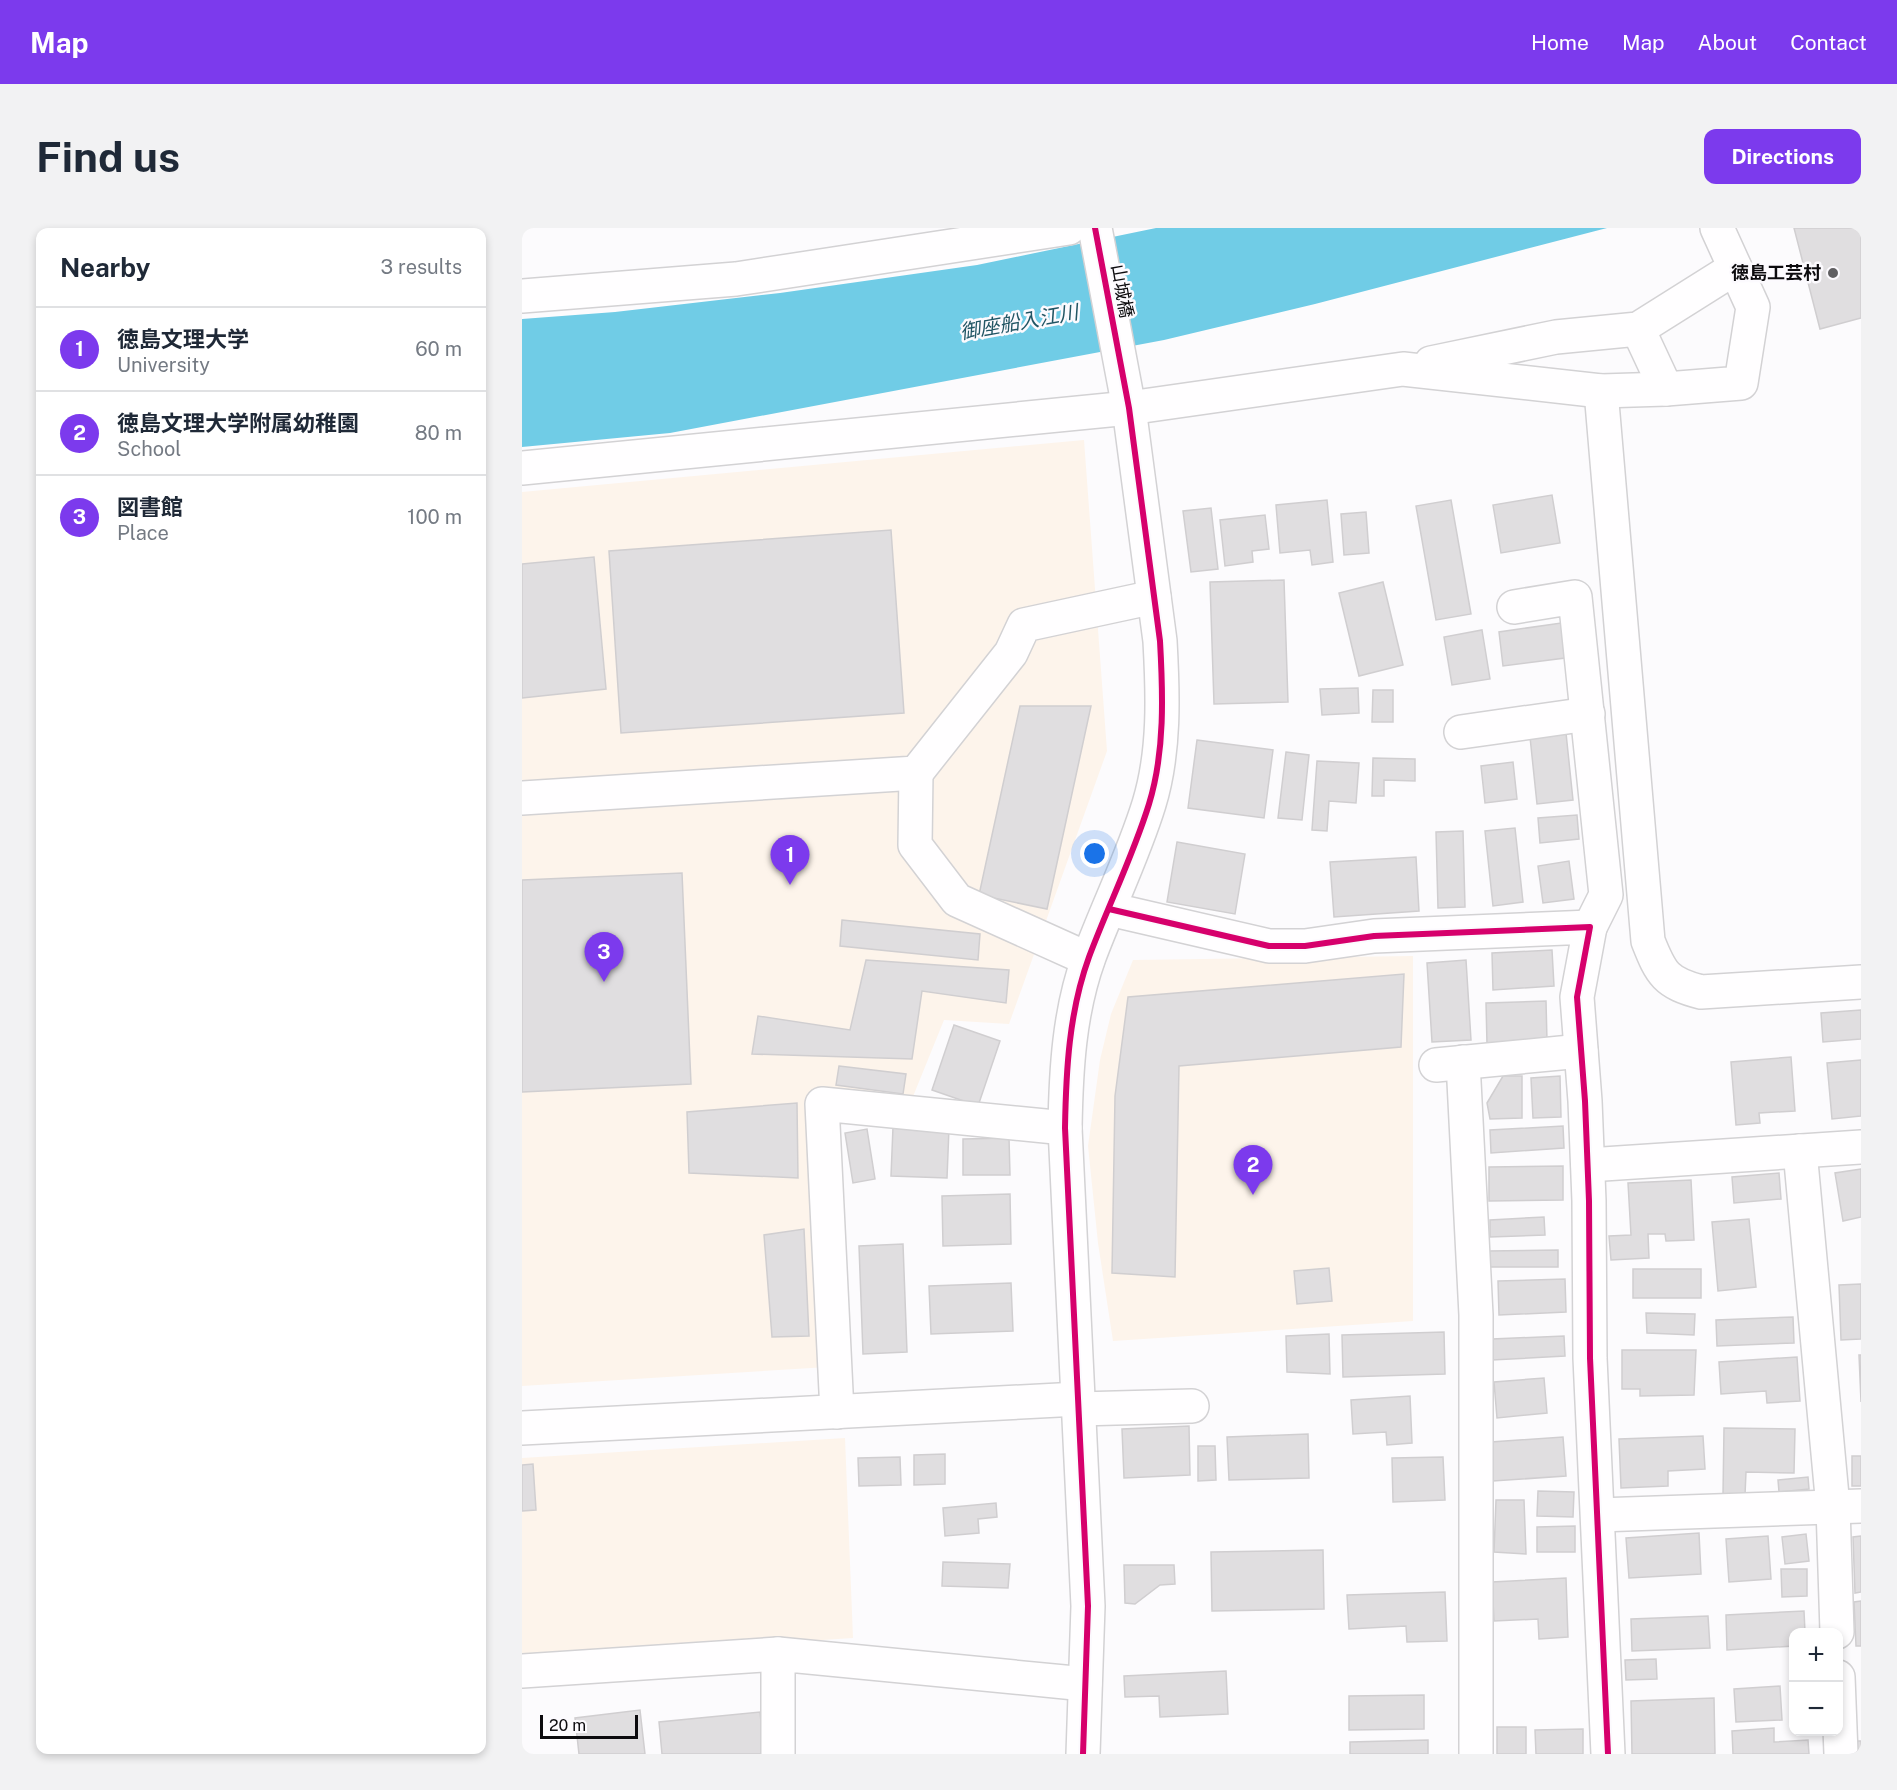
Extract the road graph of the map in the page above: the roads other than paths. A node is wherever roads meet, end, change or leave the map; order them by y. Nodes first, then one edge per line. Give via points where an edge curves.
1 (1717, 228) edge
2 (1087, 230) edge
3 (1735, 268) junction
4 (522, 296) edge
5 (1638, 329) junction
6 (1403, 369) junction
7 (1666, 389) junction
8 (1601, 391) junction
9 (1129, 408) junction
10 (522, 468) edge
11 (1154, 597) junction
12 (1514, 607) dead end
13 (1588, 714) junction
14 (1461, 732) dead end
15 (916, 773) junction
16 (522, 798) edge
17 (1109, 909) junction
18 (1590, 927) junction
19 (1088, 959) junction
20 (1861, 982) edge
21 (1581, 1051) junction
22 (1065, 1128) junction
23 (1861, 1147) edge
24 (1800, 1151) junction
25 (1588, 1165) junction
26 (1078, 1404) junction
27 (1192, 1406) dead end
28 (837, 1412) junction
29 (522, 1428) edge
30 (1847, 1507) edge
31 (1598, 1515) junction
32 (1837, 1628) edge
33 (778, 1654) junction
34 (522, 1671) edge
35 (1839, 1682) edge
36 (1085, 1684) junction
37 (778, 1754) edge
38 (1083, 1754) edge
39 (1476, 1754) edge
40 (1608, 1754) edge
41 (1841, 1754) edge

1 - 3 street
2 - 4 street via 736,279
2 - 9 street, 山城橋
3 - 5 street
3 - 7 street via 1753,307 1741,383
5 - 6 street via 1556,337
5 - 7 street
6 - 8 street
6 - 9 street
7 - 8 street
8 - 20 street via 1648,941 1658,968 1674,982 1701,992
9 - 10 street
9 - 11 street, 山城橋
11 - 15 street via 1024,625 1011,653
11 - 17 street, 山城橋 via 1162,676 1156,769 1149,804
12 - 13 street via 1575,597
13 - 14 street
13 - 18 street via 1606,895
15 - 16 street
15 - 19 street via 915,845 957,900
17 - 18 street via 1269,946 1305,946 1374,936
17 - 19 street, 山城橋
18 - 21 street via 1577,997
19 - 22 street, 山城橋 via 1069,1039
21 - 25 street
21 - 39 street via 1450,1063 1476,1315
22 - 26 street, 山城橋
22 - 28 street via 822,1104
23 - 24 street
24 - 25 street
24 - 30 street
25 - 31 street via 1590,1358
26 - 27 street
26 - 28 street
26 - 36 street, 山城橋 via 1088,1606
28 - 29 street
30 - 31 street
30 - 32 street
31 - 40 street
33 - 34 street
33 - 36 street
33 - 37 street
35 - 41 street
36 - 38 street, 山城橋

